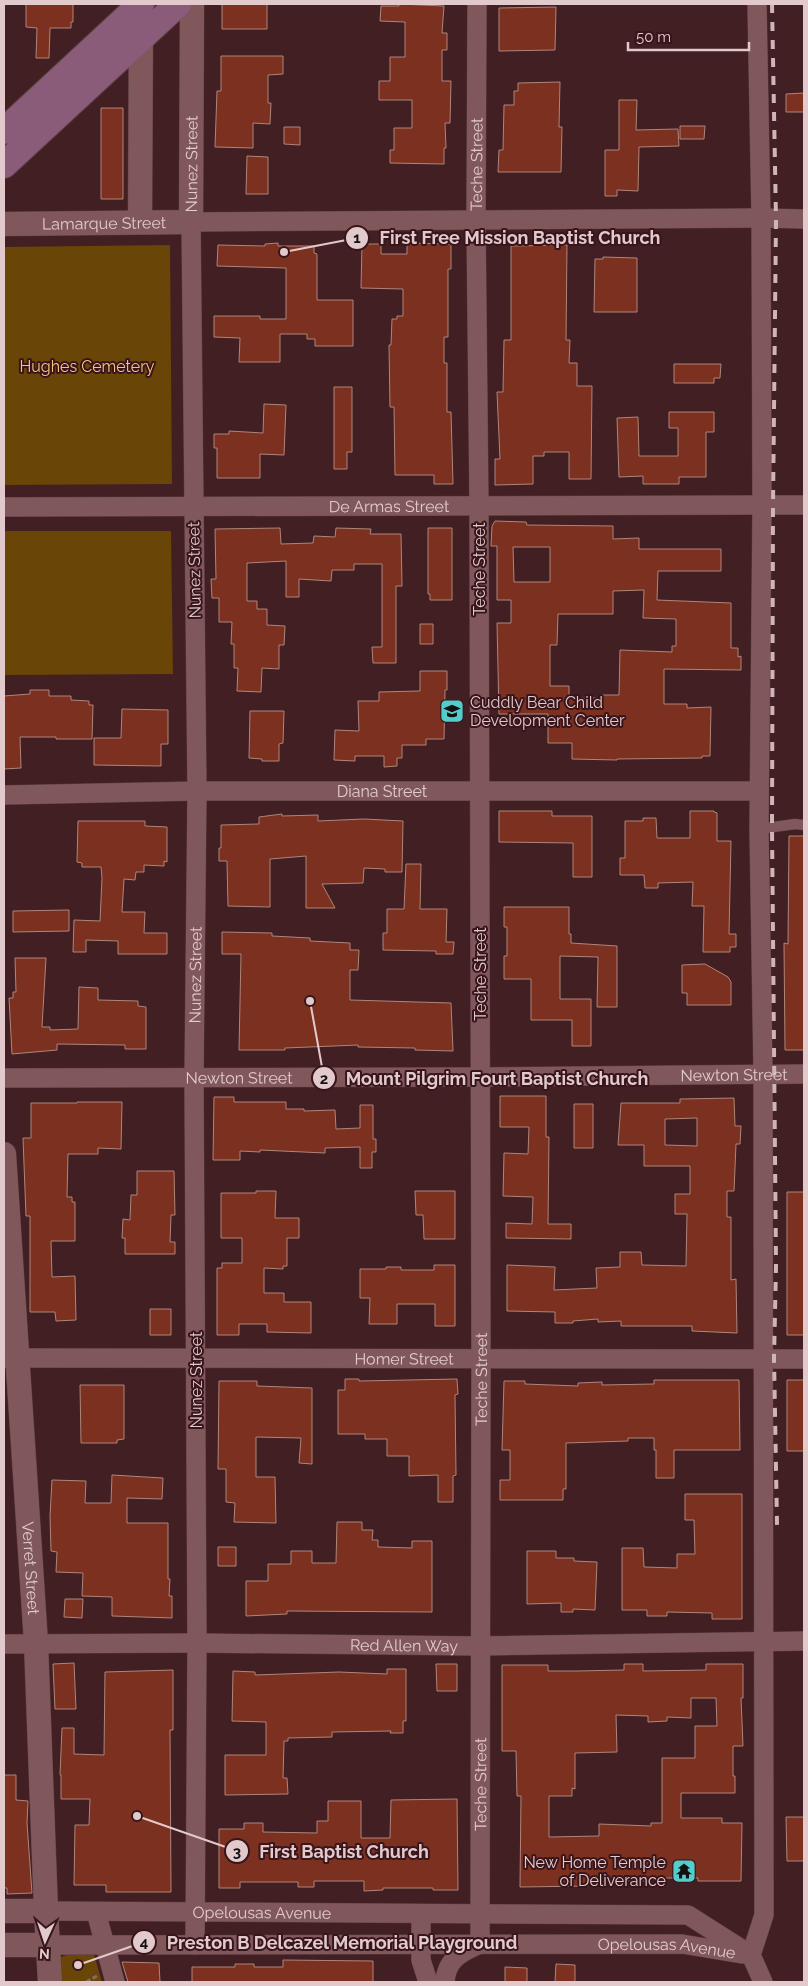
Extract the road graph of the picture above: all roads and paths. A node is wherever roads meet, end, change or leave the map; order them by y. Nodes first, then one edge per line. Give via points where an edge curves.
1 (178, 4) edge
2 (192, 4) edge
3 (477, 4) edge
4 (757, 4) edge
5 (141, 5) edge
6 (141, 37) junction
7 (4, 131) edge
8 (4, 165) edge
9 (761, 218) junction
10 (804, 219) edge
11 (476, 221) junction
12 (140, 222) junction
13 (191, 222) junction
14 (4, 224) edge
15 (762, 504) junction
16 (193, 505) junction
17 (804, 505) edge
18 (4, 506) edge
19 (479, 506) junction
20 (479, 790) junction
21 (198, 791) junction
22 (759, 791) junction
23 (4, 795) edge
24 (804, 825) edge
25 (759, 828) junction
26 (763, 1073) junction
27 (804, 1074) edge
28 (480, 1077) junction
29 (4, 1078) edge
30 (194, 1078) junction
31 (4, 1154) edge
32 (10, 1358) edge
33 (481, 1358) junction
34 (763, 1358) junction
35 (195, 1359) junction
36 (804, 1359) edge
37 (804, 1641) edge
38 (764, 1642) junction
39 (36, 1643) junction
40 (197, 1643) junction
41 (4, 1644) edge
42 (480, 1646) junction
43 (4, 1911) edge
44 (46, 1911) junction
45 (96, 1912) junction
46 (194, 1912) junction
47 (421, 1914) junction
48 (480, 1914) junction
49 (421, 1944) junction
50 (480, 1944) junction
51 (4, 1945) edge
52 (47, 1945) junction
53 (105, 1945) junction
54 (195, 1945) junction
55 (750, 1955) junction
56 (422, 1980) edge
57 (50, 1982) edge
58 (115, 1982) edge
59 (445, 1982) edge
60 (763, 1982) edge

1 - 6 main road
2 - 13 street, Nunez Street
3 - 11 street, Teche Street
4 - 9 street
5 - 6 street
5 - 7 main road
6 - 8 main road
6 - 12 street
9 - 10 street, Lamarque Street
9 - 11 street, Lamarque Street
9 - 15 street
11 - 13 street, Lamarque Street
11 - 19 street, Teche Street
12 - 13 street, Lamarque Street
12 - 14 street, Lamarque Street
13 - 16 street, Nunez Street
15 - 17 street, De Armas Street
15 - 19 street, De Armas Street
15 - 22 street
16 - 18 street, De Armas Street
16 - 19 street, De Armas Street
16 - 21 street, Nunez Street
19 - 20 street, Teche Street
20 - 21 street, Diana Street
20 - 22 street, Diana Street
20 - 28 street, Teche Street
21 - 23 street, Diana Street
21 - 30 street, Nunez Street
22 - 25 street
24 - 25 lane
25 - 26 street
26 - 27 street, Newton Street
26 - 28 street, Newton Street
26 - 34 street
28 - 30 street, Newton Street
28 - 33 street, Teche Street
29 - 30 street, Newton Street
30 - 35 street, Nunez Street
31 - 32 street, Verret Street
32 - 35 street, Homer Street
32 - 39 street, Verret Street
33 - 34 street, Homer Street
33 - 35 street, Homer Street
33 - 42 street, Teche Street
34 - 36 street, Homer Street
34 - 38 street
35 - 40 street, Nunez Street
37 - 38 street, Red Allen Way
38 - 42 street, Red Allen Way
38 - 55 street via 764,1915
39 - 40 street, Red Allen Way
39 - 41 street, Red Allen Way
39 - 44 street, Verret Street
40 - 42 street, Red Allen Way
40 - 46 street, Nunez Street
42 - 48 street, Teche Street
43 - 44 street, Opelousas Avenue
44 - 45 street, Opelousas Avenue
44 - 52 street, Verret Street
45 - 46 street, Opelousas Avenue
45 - 53 street
46 - 47 street, Opelousas Avenue
46 - 54 street, Nunez Street
47 - 48 street, Opelousas Avenue
47 - 49 street
48 - 50 street, Teche Street
48 - 55 street, Opelousas Avenue via 688,1915
49 - 50 street, Opelousas Avenue
49 - 54 street, Opelousas Avenue
49 - 56 street
50 - 55 street, Opelousas Avenue via 682,1944
50 - 59 street via 452,1961 445,1974
51 - 52 street, Opelousas Avenue
52 - 53 street, Opelousas Avenue
52 - 57 street, Verret Street
53 - 54 street, Opelousas Avenue
53 - 58 street
55 - 60 street

